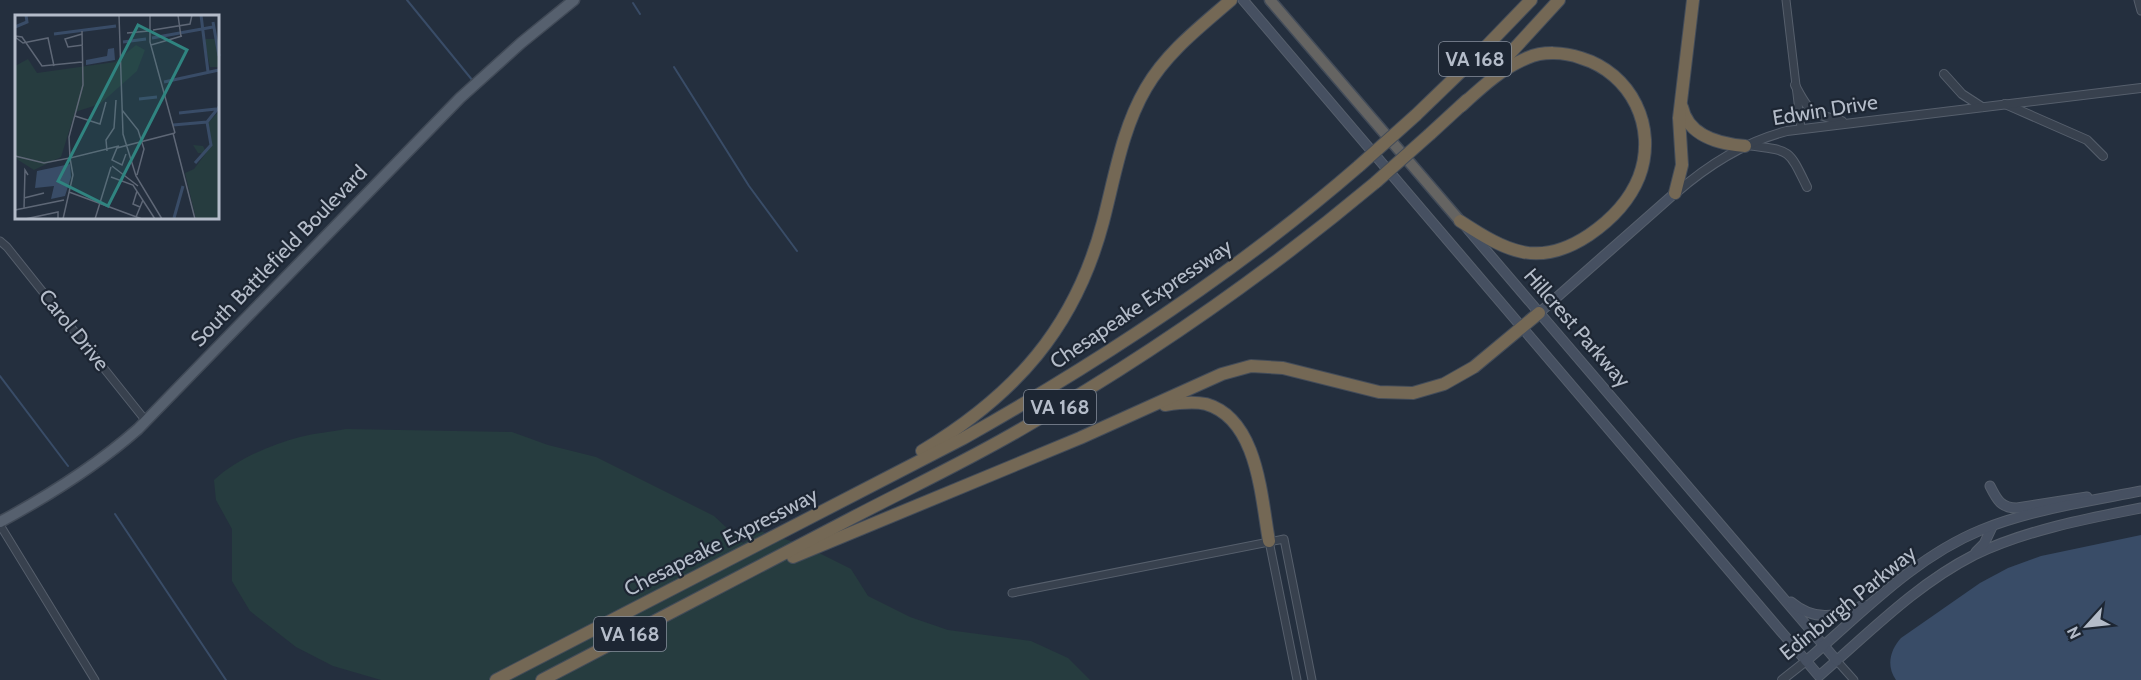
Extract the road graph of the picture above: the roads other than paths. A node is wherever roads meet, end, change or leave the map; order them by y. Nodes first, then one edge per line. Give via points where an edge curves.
1 (574, 0) edge
2 (1231, 0) edge
3 (1243, 0) edge
4 (1270, 0) edge
5 (1531, 0) edge
6 (1559, 0) edge
7 (1693, 0) edge
8 (1786, 0) edge
9 (2138, 0) edge
10 (2141, 11) edge
11 (1944, 74) dead end
12 (1796, 85) junction
13 (2141, 88) edge
14 (1681, 100) junction
15 (2005, 104) junction
16 (1461, 106) junction
17 (1983, 107) junction
18 (1848, 122) junction
19 (1801, 128) junction
20 (1746, 145) junction
21 (2103, 156) dead end
22 (1807, 187) dead end
23 (1676, 193) junction
24 (1460, 221) junction
25 (0, 241) edge
26 (1539, 313) junction
27 (1522, 327) junction
28 (1149, 407) junction
29 (146, 421) junction
30 (1990, 486) dead end
31 (2141, 491) edge
32 (2113, 497) junction
33 (2141, 508) edge
34 (807, 518) junction
35 (0, 523) edge
36 (1992, 527) junction
37 (1269, 541) junction
38 (1973, 556) junction
39 (1772, 585) junction
40 (717, 589) junction
41 (1012, 593) dead end
42 (1872, 601) junction
43 (1824, 645) junction
44 (1806, 661) junction
45 (1837, 661) junction
46 (1819, 679) edge
47 (95, 680) edge
48 (496, 680) edge
49 (542, 680) edge
50 (1297, 680) edge
51 (1312, 680) edge
52 (1782, 680) edge
53 (1854, 680) edge

1 - 29 main road, South Battlefield Boulevard via 460,98
2 - 34 highway via 1179,45 1146,87 1128,126 1098,241 1082,283 1062,320 1029,366 978,414
3 - 27 main road, Hillcrest Parkway
4 - 24 highway, Hillcrest Parkway
5 - 34 highway, Chesapeake Expressway / VA 168, bridge via 1466,67 1359,166 1215,280 1101,357 964,438
6 - 16 highway, Chesapeake Expressway / VA 168
7 - 14 highway
8 - 12 street
9 - 10 street
11 - 17 street via 1962,94
12 - 18 street via 1810,111
12 - 19 street
13 - 15 street, Edwin Drive
14 - 20 highway via 1687,120 1706,137 1724,144
14 - 23 highway via 1682,165
15 - 17 street, Edwin Drive
15 - 21 street via 2087,140
16 - 24 highway via 1496,75 1529,57 1570,55 1597,63 1634,98 1643,122 1645,150 1639,177 1617,213 1563,248 1541,253 1505,248
16 - 40 highway, Chesapeake Expressway / VA 168, bridge via 1339,213 1149,351 989,447
17 - 18 street, Edwin Drive
18 - 19 street, Edwin Drive
19 - 20 street, Edwin Drive
20 - 22 street via 1789,154
20 - 23 street, Edwin Drive via 1709,166
23 - 26 main road, Edwin Drive
24 - 26 main road, Hillcrest Parkway
25 - 29 street, Carol Drive
26 - 27 highway
26 - 39 main road, Hillcrest Parkway
27 - 28 highway via 1474,367 1436,387 1413,393 1379,392 1283,368 1251,366 1222,374
27 - 44 main road, Hillcrest Parkway
28 - 37 highway via 1184,402 1225,413 1242,433 1253,456
28 - 40 highway
29 - 35 main road, South Battlefield Boulevard via 79,476
30 - 32 main road via 2008,508 2084,497
31 - 32 main road, Edinburgh Parkway
32 - 36 main road, Edinburgh Parkway
33 - 38 main road, Edinburgh Parkway via 2036,532
34 - 48 highway, Chesapeake Expressway / VA 168
35 - 47 street
36 - 38 main road
36 - 42 main road, Edinburgh Parkway via 1914,569
37 - 41 street
37 - 50 street
37 - 51 street via 1284,539
38 - 45 main road, Edinburgh Parkway via 1918,591
39 - 42 main road via 1804,610 1825,616 1842,614
39 - 43 main road, Hillcrest Parkway
40 - 49 highway, Chesapeake Expressway / VA 168
42 - 43 main road, Edinburgh Parkway
43 - 44 main road, Edinburgh Parkway
43 - 45 main road, Hillcrest Parkway
44 - 46 main road, Hillcrest Parkway
44 - 52 street, Edinburgh Parkway
45 - 46 main road, Edinburgh Parkway
45 - 53 street, Hillcrest Parkway

